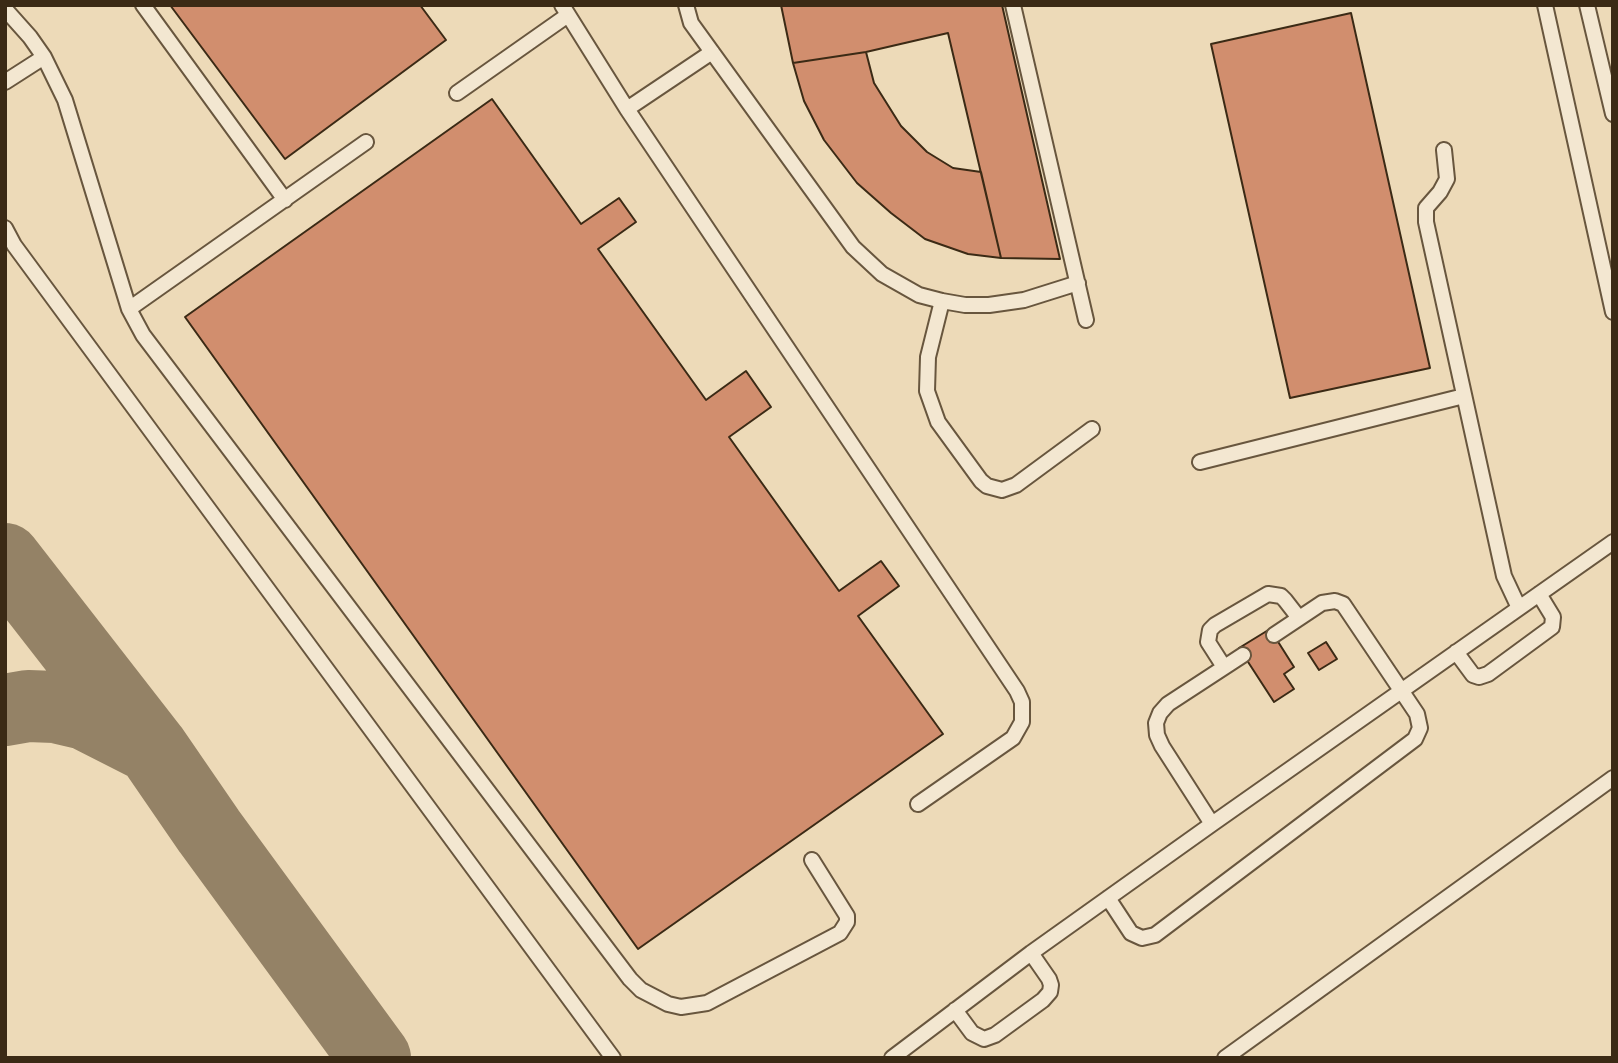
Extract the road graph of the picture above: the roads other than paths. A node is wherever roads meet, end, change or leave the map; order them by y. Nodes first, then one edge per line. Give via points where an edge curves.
1 (143, 5) edge
2 (686, 5) edge
3 (1013, 5) edge
4 (1545, 5) edge
5 (1587, 5) edge
6 (5, 9) edge
7 (565, 10) edge
8 (712, 52) junction
9 (44, 57) junction
10 (1607, 62) edge
11 (5, 82) edge
12 (457, 93) dead end
13 (627, 109) junction
14 (1613, 114) edge
15 (366, 142) dead end
16 (1444, 150) dead end
17 (285, 200) junction
18 (5, 228) edge
19 (1078, 283) junction
20 (942, 302) junction
21 (129, 309) junction
22 (1613, 312) edge
23 (1086, 320) dead end
24 (1464, 396) junction
25 (1092, 429) dead end
26 (1200, 462) dead end
27 (1613, 542) edge
28 (1539, 594) junction
29 (1519, 608) junction
30 (1299, 618) junction
31 (1274, 635) dead end
32 (1455, 652) junction
33 (1243, 654) dead end
34 (1224, 667) junction
35 (1401, 690) junction
36 (1613, 778) edge
37 (918, 804) dead end
38 (1212, 824) junction
39 (812, 860) dead end
40 (1108, 898) junction
41 (1031, 953) junction
42 (955, 1010) junction
43 (613, 1058) edge
44 (892, 1058) edge
45 (1225, 1058) edge

1 - 17 lane
2 - 8 lane via 691,23
3 - 19 lane
4 - 22 lane
5 - 10 lane
6 - 9 lane
7 - 12 lane
7 - 13 lane
8 - 13 lane
8 - 20 lane via 853,247 898,284
9 - 11 lane
9 - 21 lane via 65,100
10 - 14 lane
13 - 37 lane via 1022,702 1023,722 1013,738
15 - 17 lane
16 - 24 lane via 1447,179 1426,208 1426,222
17 - 21 lane
18 - 43 lane
19 - 20 lane via 1024,300 989,305
19 - 23 lane
20 - 25 lane via 928,357 927,391 938,422 981,481 1002,490 1016,485
21 - 39 lane via 143,335 640,990 681,1007 707,1003 840,933 847,916
24 - 26 lane
24 - 29 lane via 1504,576
27 - 28 lane
28 - 29 lane
28 - 32 lane via 1553,617 1552,627 1519,653 1479,677 1468,672
29 - 32 lane
30 - 31 lane
30 - 34 lane via 1281,596 1268,594 1215,625 1208,642
30 - 35 lane via 1328,601 1343,604
32 - 35 lane
33 - 34 lane
34 - 38 lane via 1168,704 1156,723 1162,746
35 - 38 lane
35 - 40 lane via 1420,720 1415,740 1155,935 1142,938 1131,933
36 - 45 lane
38 - 40 lane
40 - 41 lane
41 - 42 lane
41 - 42 lane via 1051,985 1047,996 1033,1007 984,1038 972,1033
42 - 44 lane

